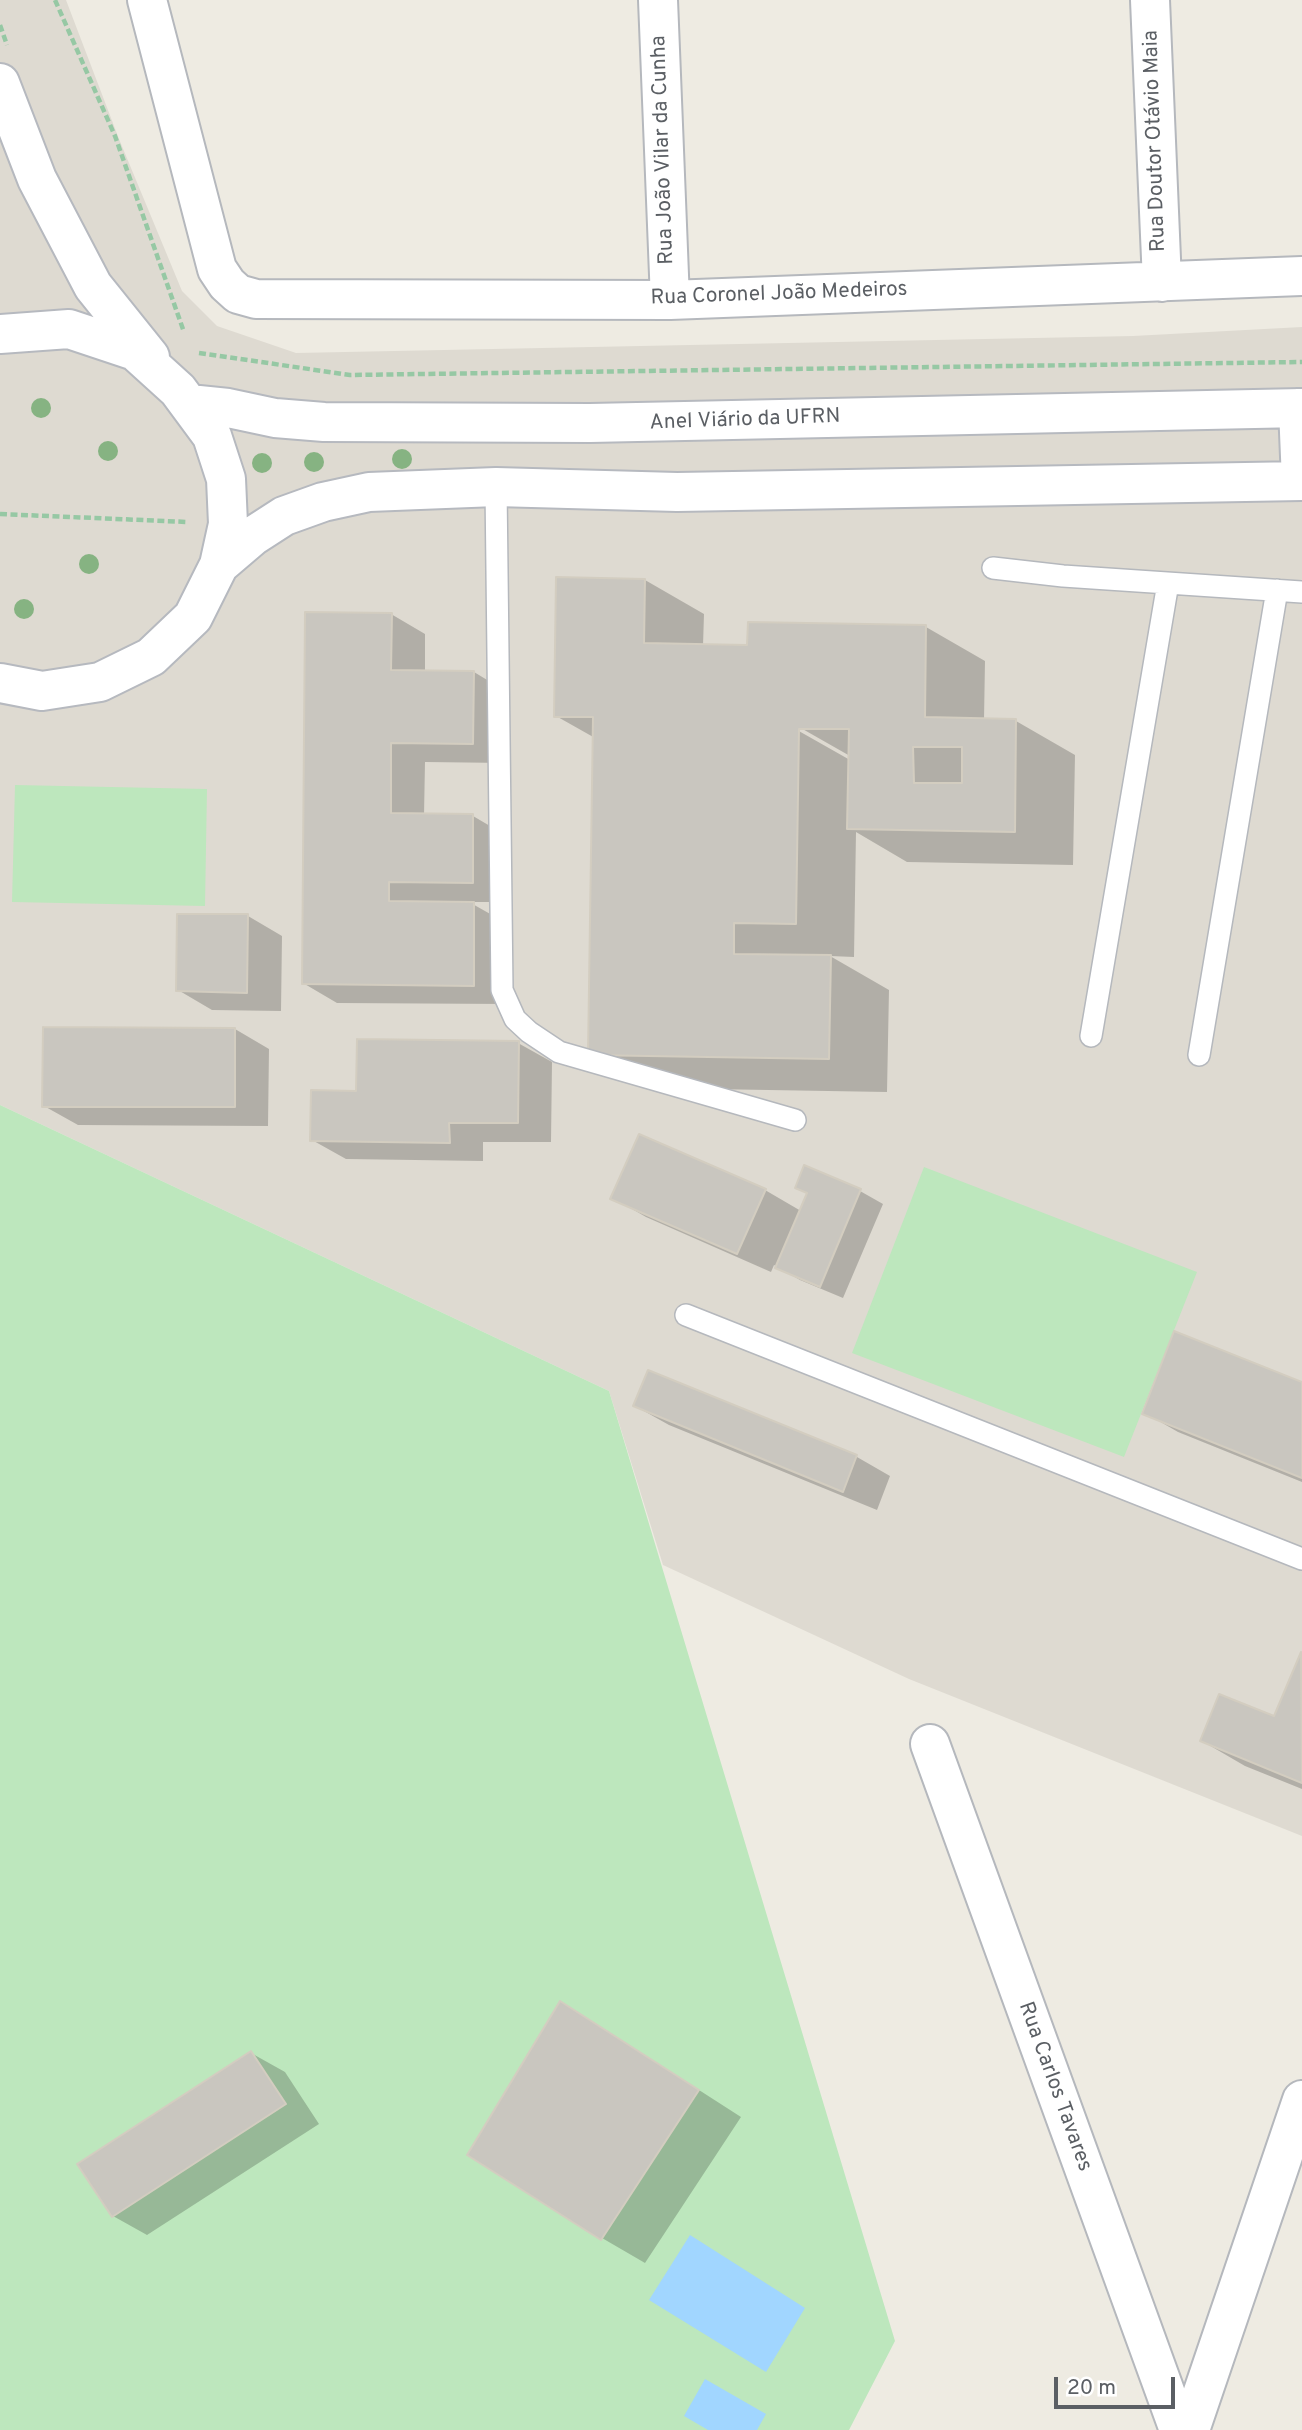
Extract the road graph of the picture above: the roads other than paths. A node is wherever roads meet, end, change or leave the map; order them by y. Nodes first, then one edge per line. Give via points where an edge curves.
1 (147, 0) edge
2 (658, 0) edge
3 (1150, 0) edge
4 (0, 83) edge
5 (1302, 276) edge
6 (1162, 282) junction
7 (670, 300) junction
8 (0, 334) edge
9 (180, 394) junction
10 (1300, 408) edge
11 (1302, 481) edge
12 (496, 487) junction
13 (219, 565) junction
14 (993, 568) dead end
15 (1168, 583) junction
16 (1277, 590) junction
17 (1302, 592) edge
18 (0, 683) edge
19 (1091, 1036) dead end
20 (1199, 1055) dead end
21 (795, 1120) dead end
22 (686, 1315) dead end
23 (1302, 1559) edge
24 (930, 1744) dead end
25 (1302, 2100) edge
26 (1179, 2430) edge
27 (1190, 2430) edge

1 - 7 main road, Rua Coronel João Medeiros via 217,269 238,294 256,299
2 - 7 main road, Rua João Vilar da Cunha
3 - 6 main road, Rua Doutor Otávio Maia
4 - 9 main road via 37,179 93,286
5 - 6 main road, Rua Coronel João Medeiros
6 - 7 main road, Rua Coronel João Medeiros
8 - 9 main road via 68,329 135,351
9 - 10 main road, Anel Viário da UFRN via 275,418 324,422 590,424
9 - 13 main road via 212,436 226,479 228,524
10 - 11 main road
11 - 12 main road via 677,492
12 - 13 main road via 369,492 323,502 284,516
12 - 21 lane via 502,990 515,1019 559,1052
13 - 18 main road via 193,617 151,657 100,682 42,691
14 - 15 lane
15 - 16 lane
15 - 19 lane
16 - 17 lane
16 - 20 lane
22 - 23 lane
24 - 26 main road, Rua Carlos Tavares
25 - 27 main road

